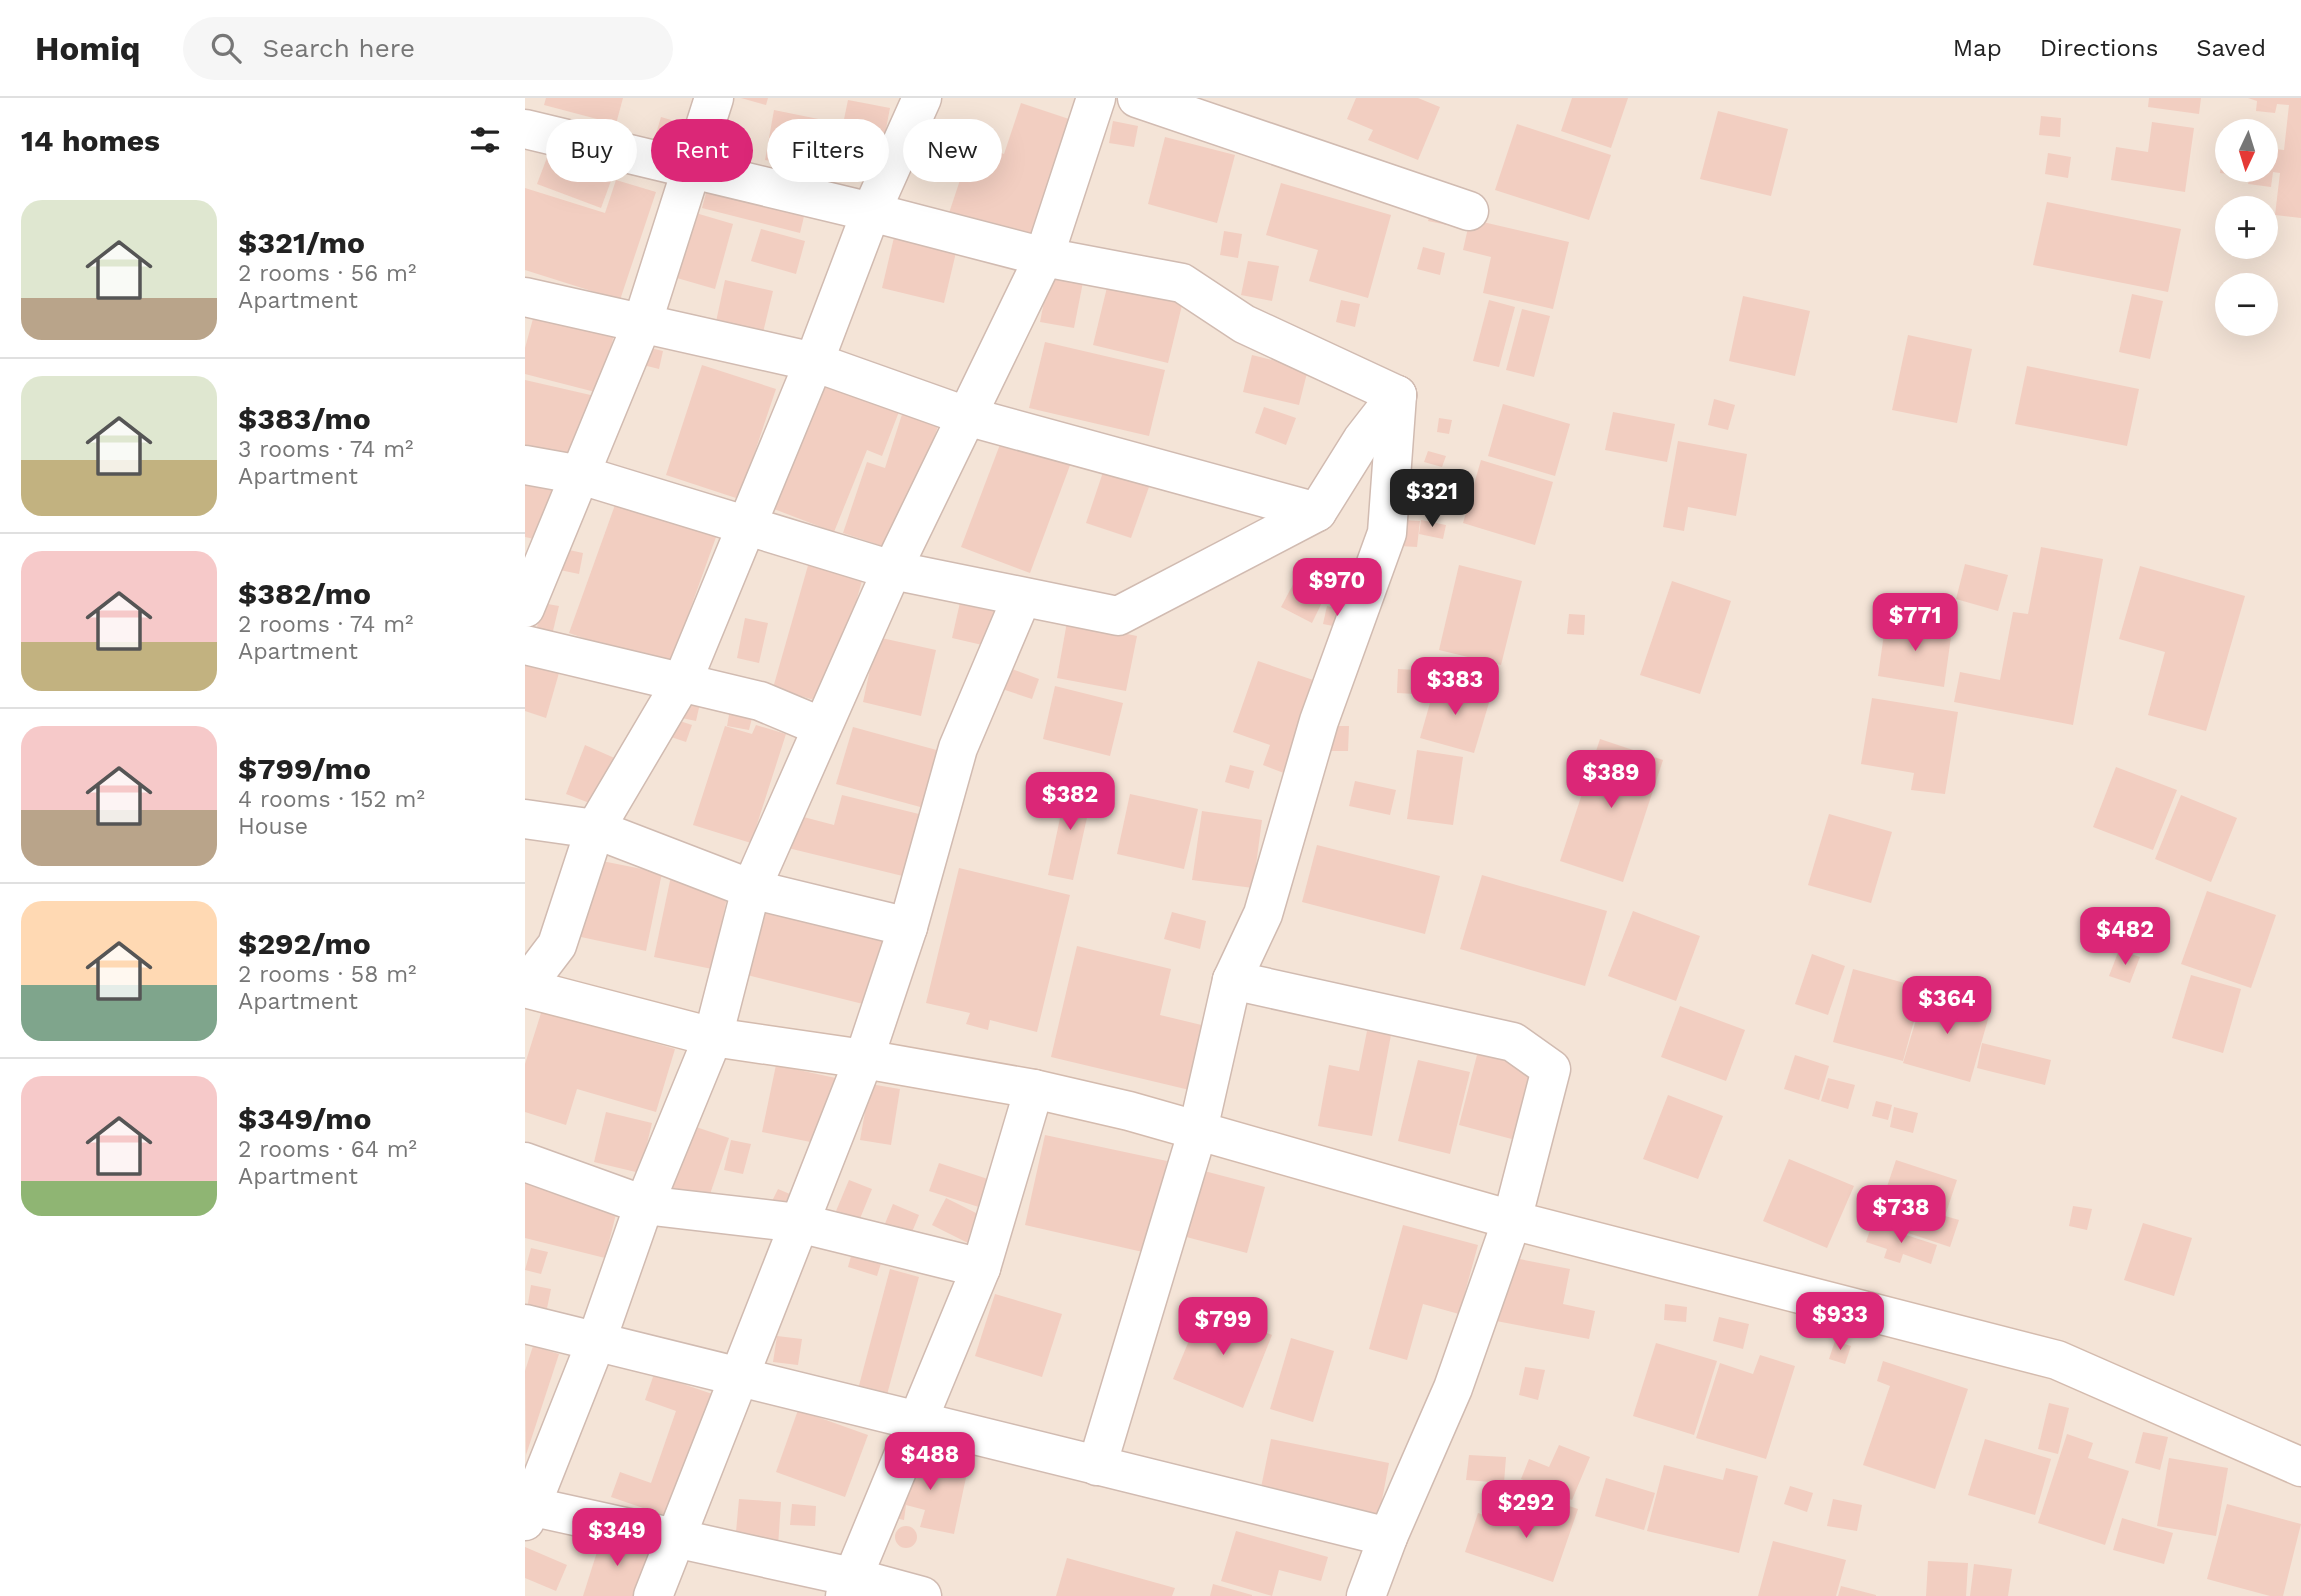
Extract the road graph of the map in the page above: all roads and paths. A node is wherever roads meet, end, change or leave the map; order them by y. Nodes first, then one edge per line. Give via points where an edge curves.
1 (715, 98) edge
2 (922, 98) edge
3 (1096, 98) edge
4 (1137, 98) edge
5 (708, 119) edge
6 (525, 129) edge
7 (651, 160) edge
8 (686, 182) edge
9 (745, 182) edge
10 (1469, 211) dead end
11 (871, 212) junction
12 (1045, 257) junction
13 (525, 297) edge
14 (642, 324) junction
15 (814, 362) junction
16 (1397, 395) junction
17 (966, 416) junction
18 (525, 465) edge
19 (581, 475) junction
20 (1317, 512) junction
21 (745, 524) junction
22 (892, 570) junction
23 (1021, 597) junction
24 (525, 608) edge
25 (525, 645) edge
26 (683, 680) junction
27 (822, 727) junction
28 (525, 819) edge
29 (595, 829) junction
30 (751, 889) junction
31 (908, 927) junction
32 (1232, 980) junction
33 (525, 988) edge
34 (713, 1037) junction
35 (864, 1059) junction
36 (1034, 1088) junction
37 (1198, 1130) junction
38 (525, 1162) edge
39 (644, 1205) junction
40 (1512, 1220) junction
41 (799, 1223) junction
42 (981, 1268) junction
43 (525, 1324) edge
44 (596, 1342) junction
45 (738, 1377) junction
46 (915, 1421) junction
47 (1097, 1466) junction
48 (2301, 1467) edge
49 (527, 1511) edge
50 (1388, 1537) junction
51 (678, 1538) junction
52 (848, 1586) edge
53 (653, 1596) edge
54 (922, 1596) edge
55 (1366, 1596) edge

1 - 5 street
2 - 11 street
3 - 12 street
4 - 10 street
6 - 7 street
8 - 14 street
9 - 11 street
11 - 12 street
11 - 15 street
12 - 16 street via 1182,283 1244,324
12 - 17 street
13 - 14 street
14 - 15 street
14 - 19 street
15 - 17 street
15 - 21 street
16 - 20 street
16 - 32 street via 1387,533 1319,721 1263,914
17 - 20 street
17 - 22 street
18 - 19 street
19 - 21 street
19 - 24 street
20 - 23 street via 1118,616
21 - 22 street
21 - 26 street
22 - 23 street
22 - 27 street
23 - 31 street via 958,748
25 - 26 street
26 - 27 street via 760,701
26 - 29 street
27 - 30 street
28 - 29 street
29 - 30 street
29 - 33 street via 557,945
30 - 31 street
30 - 34 street
31 - 35 street
32 - 37 street
32 - 40 street via 1513,1042 1543,1061 1551,1069
33 - 34 street
34 - 35 street
34 - 39 street
35 - 36 street
35 - 41 street
36 - 37 street
36 - 42 street
37 - 40 street
37 - 47 street
38 - 39 street
39 - 41 street
39 - 44 street
40 - 48 street via 2057,1360
40 - 50 street via 1453,1388
41 - 42 street
41 - 45 street
42 - 46 street
43 - 44 street
44 - 45 street
44 - 49 street
45 - 46 street
45 - 51 street
46 - 47 street
46 - 52 street
47 - 50 street
49 - 51 street
50 - 55 street
51 - 52 street
51 - 53 street
52 - 54 street

